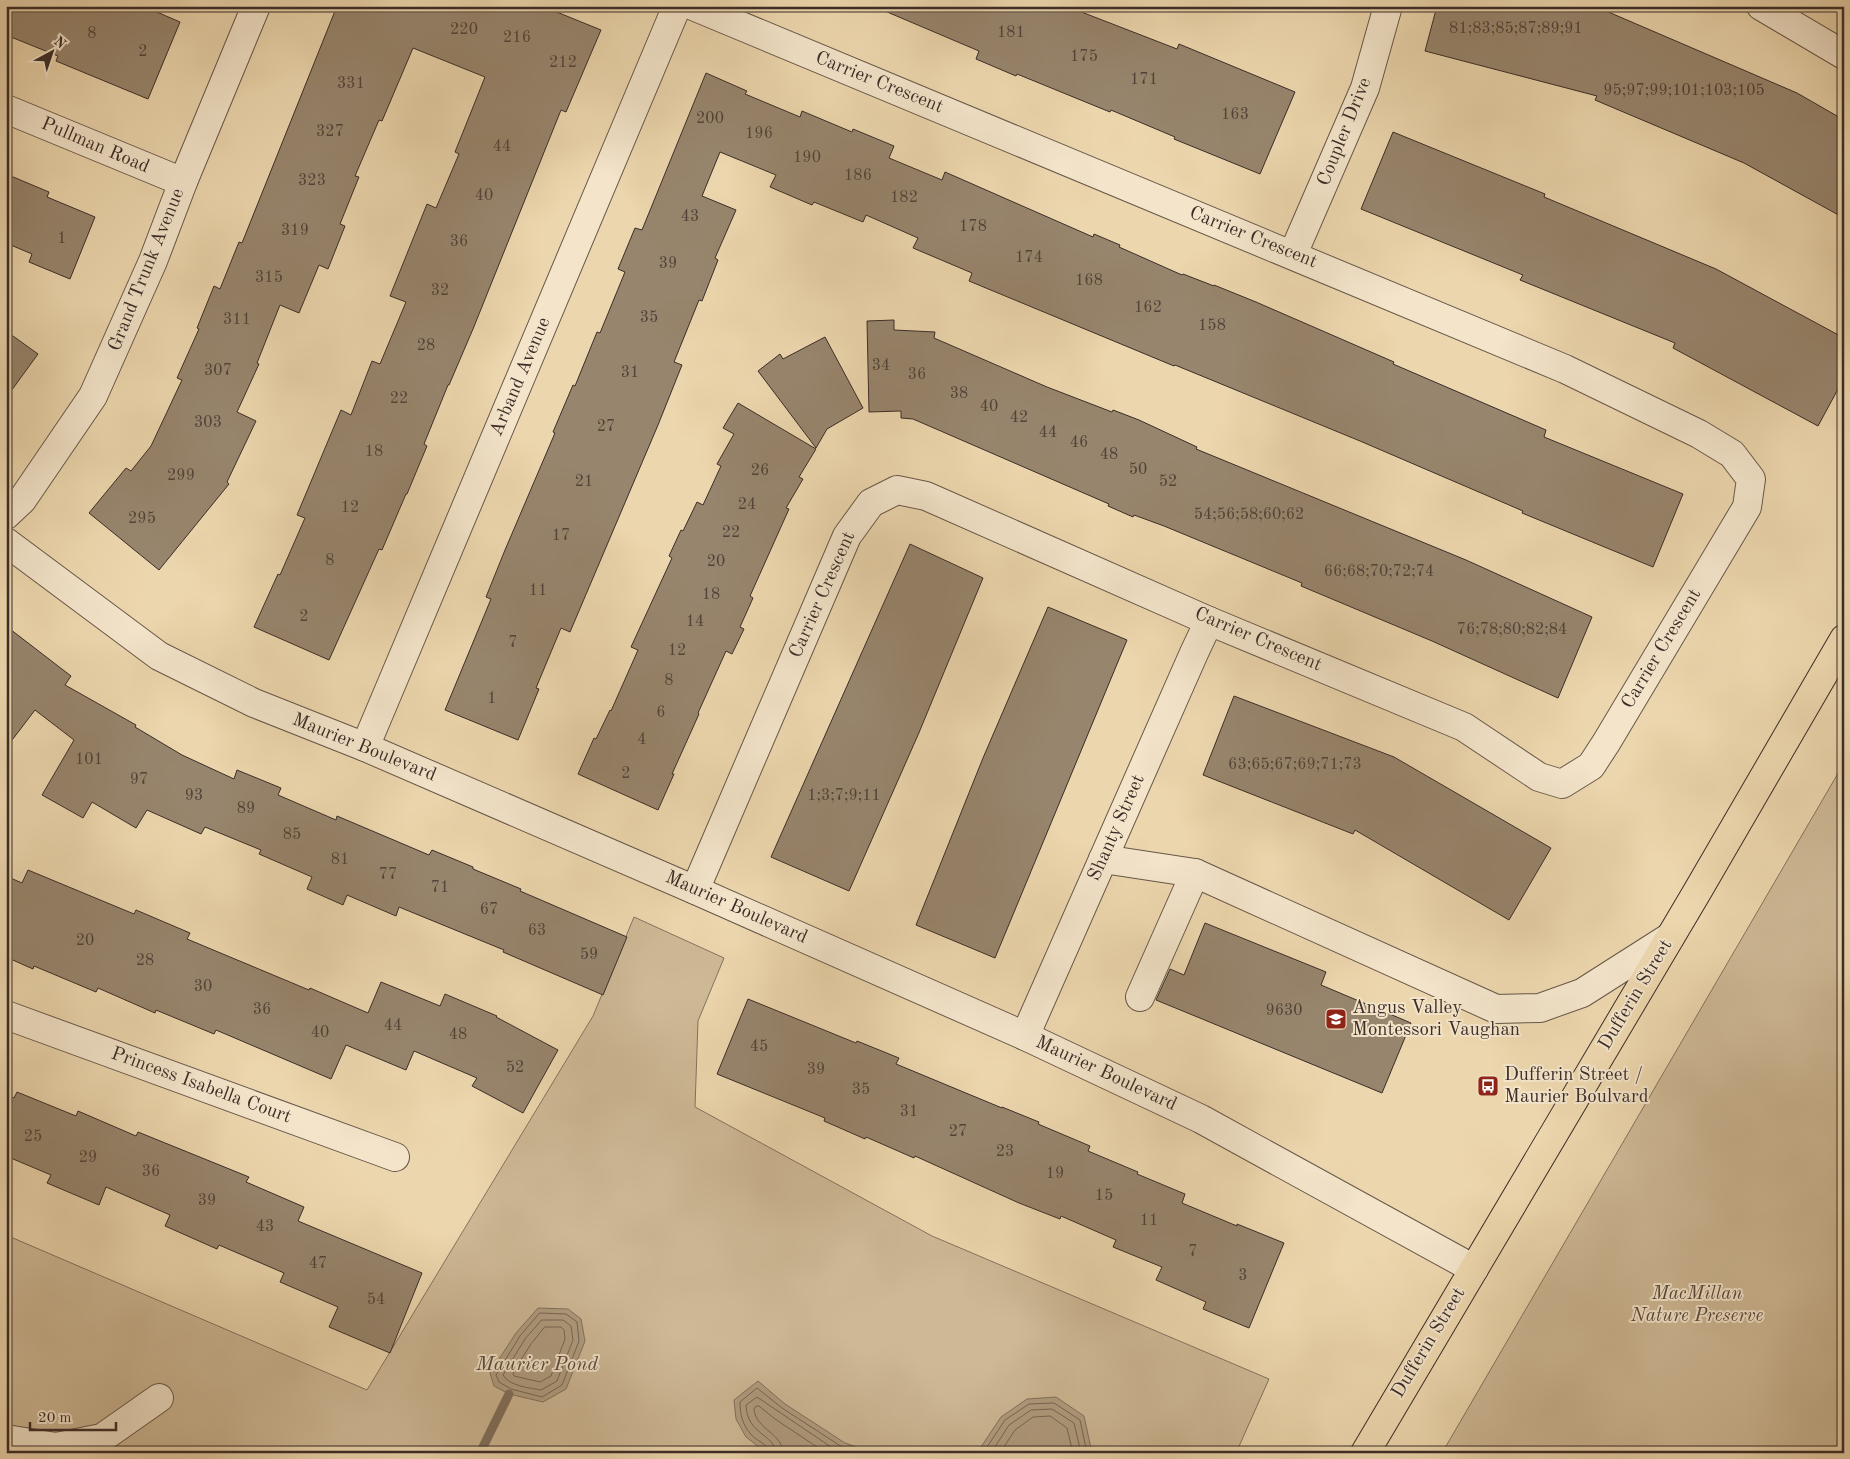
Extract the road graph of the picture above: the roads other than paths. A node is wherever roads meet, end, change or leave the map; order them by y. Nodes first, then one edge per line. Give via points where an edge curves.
1 (256, 6) edge
2 (677, 6) edge
3 (693, 6) edge
4 (1388, 6) edge
5 (1761, 6) edge
6 (1844, 55) edge
7 (6, 109) edge
8 (183, 182) junction
9 (1294, 254) junction
10 (6, 515) edge
11 (6, 542) edge
12 (1209, 621) junction
13 (1844, 639) edge
14 (365, 747) junction
15 (1103, 859) junction
16 (1195, 873) junction
17 (695, 890) junction
18 (1670, 937) junction
19 (1140, 997) dead end
20 (6, 1015) edge
21 (1025, 1036) junction
22 (395, 1157) dead end
23 (1474, 1269) junction
24 (159, 1398) dead end
25 (6, 1440) edge
26 (1365, 1453) edge

1 - 8 street, Grand Trunk Avenue
2 - 14 street, Arband Avenue
3 - 9 street, Carrier Crescent
4 - 9 street, Coupler Drive via 1365,88
5 - 6 street
7 - 8 street, Pullman Road
8 - 10 street, Grand Trunk Avenue via 153,261 93,396 22,500
9 - 12 street, Carrier Crescent via 1566,369 1699,434 1732,454 1751,479 1747,507 1591,766 1562,784 1539,777 1464,727
11 - 14 street, Maurier Boulevard via 159,656 254,703
12 - 15 street, Shanty Street
12 - 17 street, Carrier Crescent via 926,496 897,490 871,503 847,536
13 - 18 main road, Dufferin Street
14 - 17 street, Maurier Boulevard
15 - 16 street
15 - 21 street, Shanty Street
16 - 18 street via 1496,1009 1540,1008 1582,993
16 - 19 street
17 - 21 street, Maurier Boulevard
18 - 23 main road, Dufferin Street
20 - 22 street, Princess Isabella Court
21 - 23 street, Maurier Boulevard via 1202,1119
23 - 26 main road, Dufferin Street
24 - 25 street via 102,1438 56,1447

